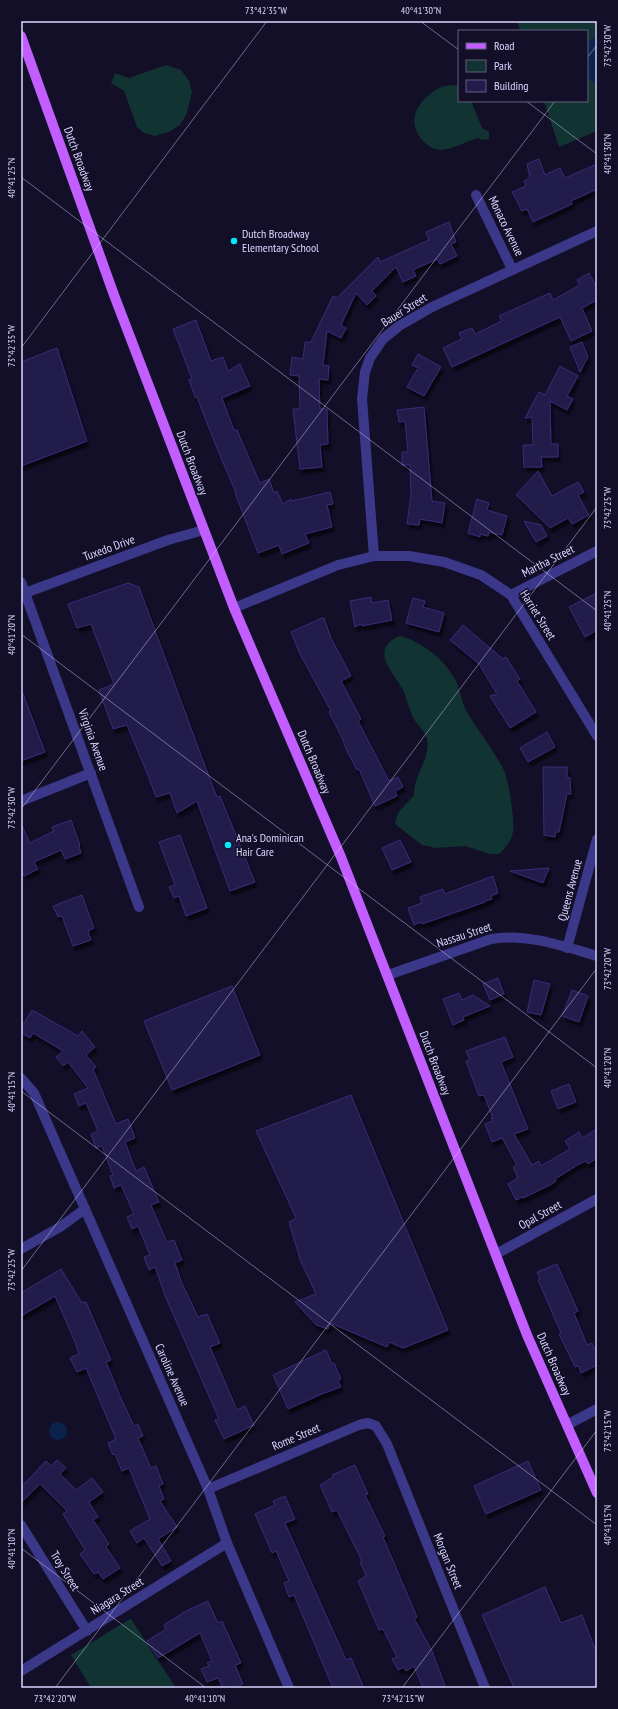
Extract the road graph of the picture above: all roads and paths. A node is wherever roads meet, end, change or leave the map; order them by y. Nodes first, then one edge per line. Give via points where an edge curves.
1 (21, 36) edge
2 (476, 195) dead end
3 (597, 231) edge
4 (512, 269) junction
5 (204, 530) junction
6 (597, 551) edge
7 (374, 556) junction
8 (21, 582) edge
9 (25, 593) junction
10 (511, 595) junction
11 (234, 608) junction
12 (597, 736) edge
13 (91, 773) junction
14 (21, 801) edge
15 (597, 839) edge
16 (140, 907) dead end
17 (568, 948) junction
18 (597, 956) edge
19 (388, 975) junction
20 (21, 1078) edge
21 (597, 1199) edge
22 (85, 1209) junction
23 (21, 1249) edge
24 (496, 1254) junction
25 (597, 1408) edge
26 (567, 1425) junction
27 (387, 1444) joint
28 (208, 1488) junction
29 (597, 1493) edge
30 (21, 1525) edge
31 (227, 1543) junction
32 (87, 1631) junction
33 (21, 1671) edge
34 (289, 1688) edge
35 (485, 1688) edge

1 - 5 main road, Dutch Broadway via 114,295
2 - 4 street, Monaco Avenue
3 - 4 street, Bauer Street
4 - 7 street, Bauer Street via 432,307 399,326 383,339 370,358 365,372 362,399
5 - 9 street, Tuxedo Drive via 168,540
5 - 11 main road, Dutch Broadway
6 - 10 street, Martha Street
7 - 10 street, Harriet Street via 409,556 444,562 481,575
7 - 11 street, Harriet Street via 338,565
8 - 9 street, Virginia Avenue
9 - 13 street, Virginia Avenue
10 - 12 street, Harriet Street
11 - 19 main road, Dutch Broadway via 341,857
13 - 14 street
13 - 16 street, Virginia Avenue
15 - 17 street, Queens Avenue
17 - 18 street, Nassau Street
17 - 19 street, Nassau Street via 530,938 504,936
19 - 24 main road, Dutch Broadway
20 - 22 street, Caroline Avenue via 34,1093
21 - 24 street, Opal Street
22 - 23 street via 60,1227
22 - 28 street, Caroline Avenue
24 - 26 main road, Dutch Broadway via 527,1335
25 - 26 street
26 - 29 main road, Dutch Broadway
27 - 28 street, Rome Street via 376,1426 368,1423 359,1425
27 - 35 street, Morgan Street
28 - 31 street, Caroline Avenue
30 - 32 street, Troy Street
31 - 32 street, Niagara Street
31 - 34 street, Caroline Avenue
32 - 33 street, Niagara Street

